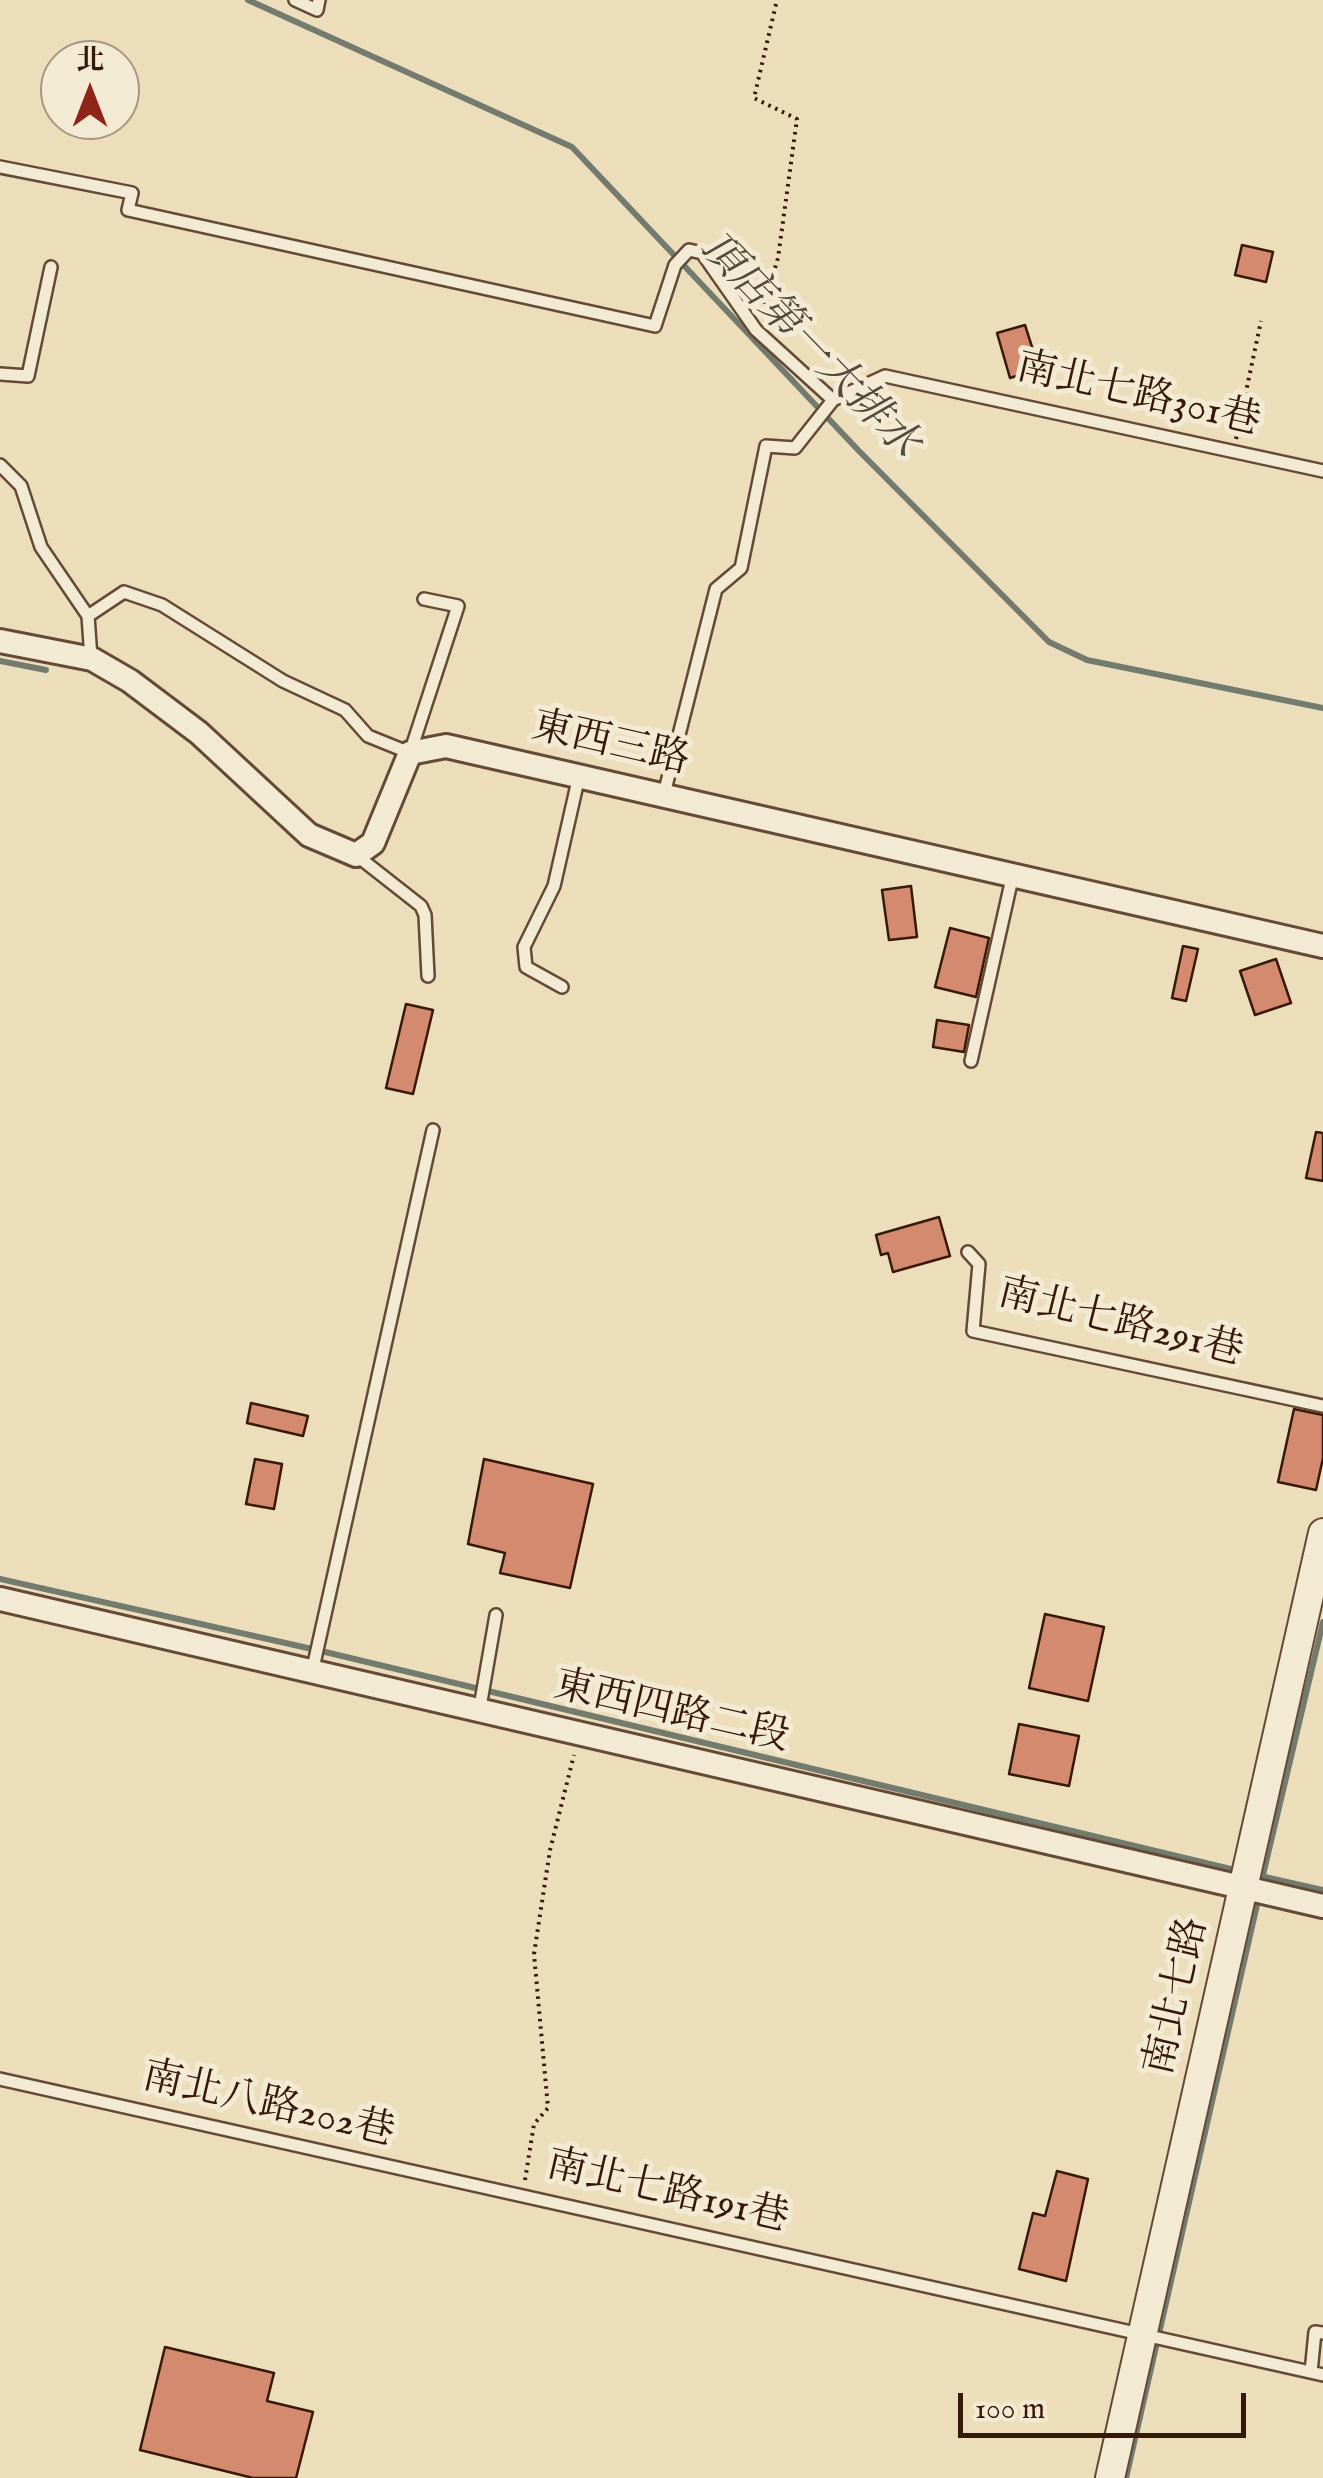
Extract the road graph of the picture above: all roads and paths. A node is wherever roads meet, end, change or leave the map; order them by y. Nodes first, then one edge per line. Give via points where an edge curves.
1 (294, 0) edge
2 (319, 0) edge
3 (777, 0) edge
4 (0, 167) edge
5 (51, 267) dead end
6 (1261, 321) dead end
7 (756, 330) junction
8 (0, 374) edge
9 (833, 400) junction
10 (1234, 454) junction
11 (0, 465) edge
12 (1323, 471) edge
13 (424, 598) dead end
14 (88, 616) junction
15 (0, 641) edge
16 (92, 659) junction
17 (410, 753) junction
18 (580, 776) junction
19 (663, 798) junction
20 (356, 856) junction
21 (1013, 874) junction
22 (1323, 946) edge
23 (428, 976) dead end
24 (562, 986) dead end
25 (970, 1061) dead end
26 (433, 1130) dead end
27 (968, 1252) dead end
28 (1323, 1406) edge
29 (1323, 1533) edge
30 (0, 1599) edge
31 (496, 1615) dead end
32 (313, 1668) junction
33 (480, 1707) junction
34 (580, 1730) junction
35 (1245, 1890) junction
36 (1323, 1906) edge
37 (0, 2079) edge
38 (522, 2199) junction
39 (1143, 2333) junction
40 (1323, 2334) edge
41 (1317, 2373) edge
42 (1110, 2478) edge

1 - 2 lane via 317,10
3 - 7 path via 754,98 797,120 778,258
4 - 7 lane via 132,193 128,210 655,326 675,264 688,250 702,252
5 - 8 lane via 28,376
6 - 10 path
7 - 9 lane
9 - 10 lane, 南北七路301巷 via 886,376
9 - 19 lane via 795,448 766,446 742,568 716,589
10 - 12 lane, 南北七路301巷
11 - 14 lane via 20,486 41,547
13 - 17 lane via 458,606
14 - 16 lane
14 - 17 lane via 124,592 162,604 238,655 345,710 368,736
15 - 16 street
16 - 20 street via 198,733 309,835
17 - 18 street, 東西三路 via 446,746
17 - 20 street via 373,843
18 - 19 street, 東西三路
18 - 24 lane via 554,886 524,947 526,967
19 - 21 street, 東西三路
20 - 23 lane via 421,906
21 - 22 street, 東西三路
21 - 25 lane
26 - 32 lane
27 - 28 lane, 南北七路291巷 via 979,1264 974,1331
29 - 35 street, 南北七路
30 - 32 street, 東西四路二段
31 - 33 lane
32 - 33 street, 東西四路二段
33 - 34 street, 東西四路二段
34 - 35 street, 東西四路二段
34 - 38 path, 南北七路191巷 via 550,1850 534,1954 548,2108 534,2124
35 - 36 street, 東西四路二段
35 - 39 street, 南北七路
37 - 38 lane, 南北八路202巷
38 - 39 lane, 南北七路191巷
39 - 41 lane, 南北七路191巷
39 - 42 street, 南北七路
40 - 41 lane via 1315,2332

